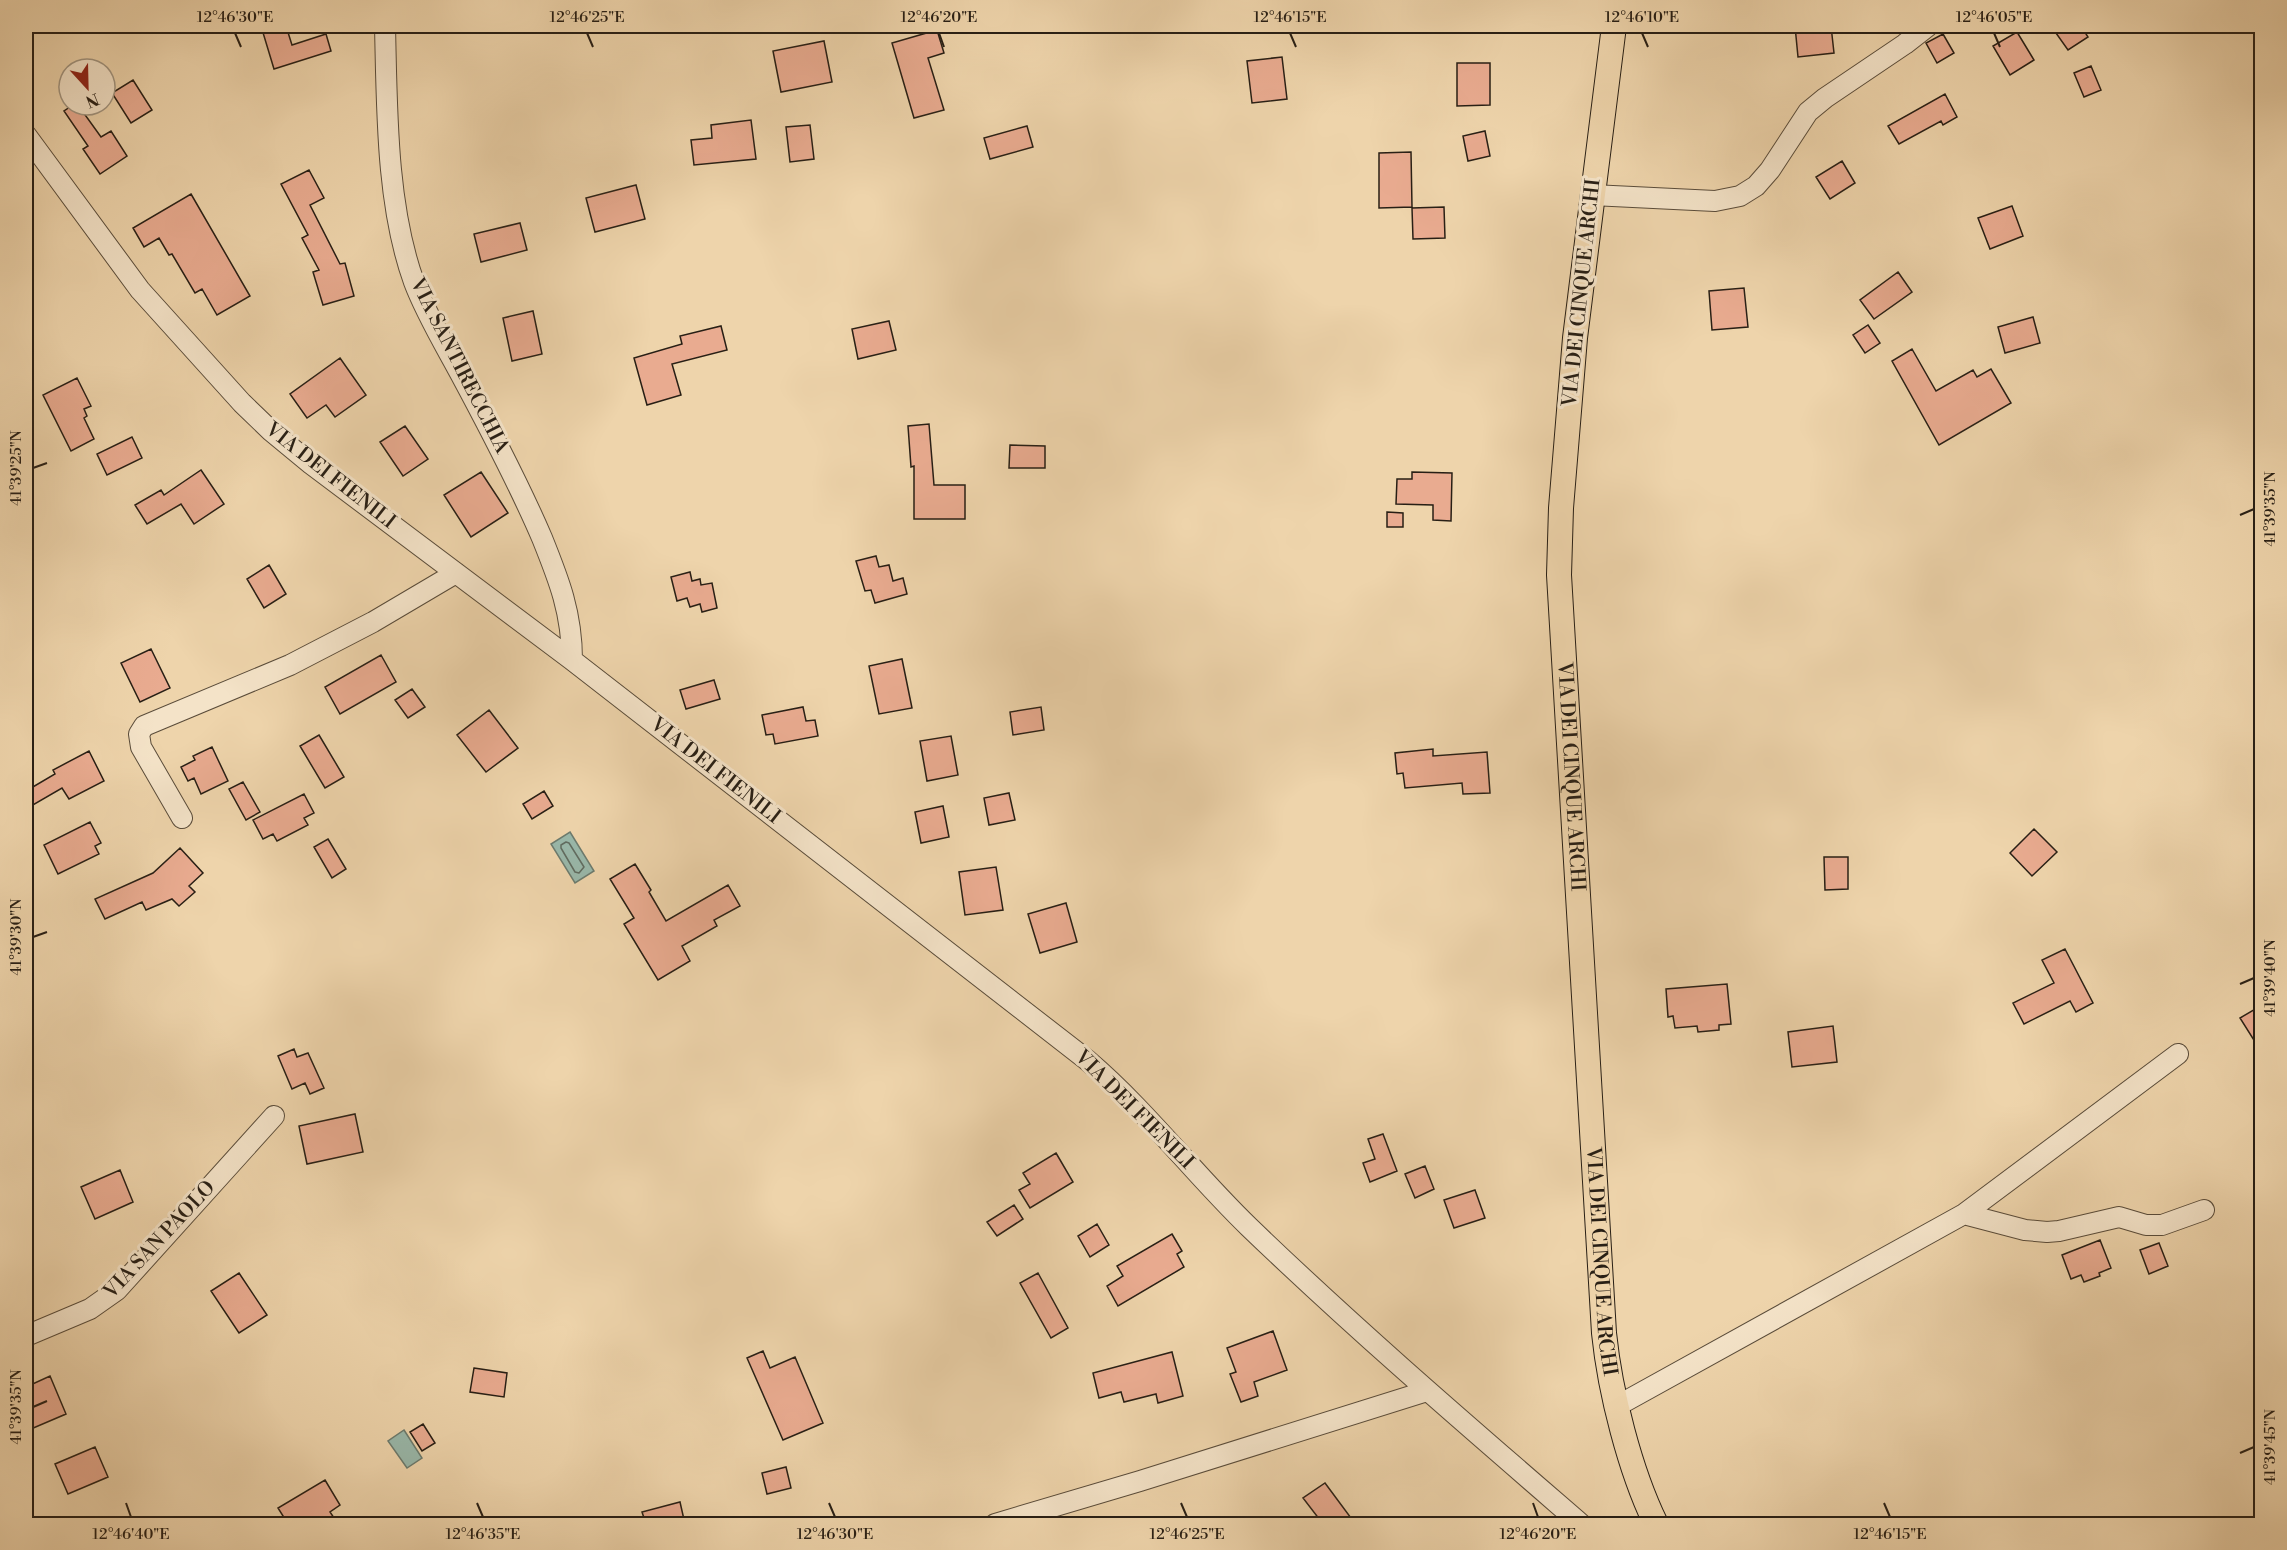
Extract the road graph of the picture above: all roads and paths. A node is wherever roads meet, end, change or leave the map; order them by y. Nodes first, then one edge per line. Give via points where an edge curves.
1 (385, 26) edge
2 (1614, 26) edge
3 (1928, 26) edge
4 (26, 135) edge
5 (1592, 195) junction
6 (456, 573) junction
7 (572, 660) junction
8 (182, 818) dead end
9 (2178, 1054) dead end
10 (274, 1116) dead end
11 (2204, 1210) dead end
12 (1964, 1214) junction
13 (26, 1336) edge
14 (1427, 1391) junction
15 (1617, 1406) junction
16 (995, 1524) edge
17 (1581, 1524) edge
18 (1656, 1524) edge

1 - 7 street, VIA SANTIRECCHIA via 390,163 411,272 430,318 510,468 550,558 568,611
2 - 5 main road, VIA DEI CINQUE ARCHI
3 - 5 street via 1808,112 1770,170 1740,196 1715,201
4 - 6 street, VIA DEI FIENILI via 133,282 242,403 300,456
5 - 15 main road, VIA DEI CINQUE ARCHI via 1575,338 1559,575 1604,1333
6 - 7 street, VIA DEI FIENILI
6 - 8 street via 290,665 144,726 139,734 141,747
7 - 14 street, VIA DEI FIENILI via 1099,1071 1244,1223
9 - 12 street
10 - 13 street, VIA SAN PAOLO via 117,1290 90,1309
11 - 12 street via 2162,1225 2119,1217 2059,1232 2025,1230
12 - 15 street
14 - 16 street
14 - 17 street, VIA DEI FIENILI
15 - 18 main road, VIA DEI CINQUE ARCHI

